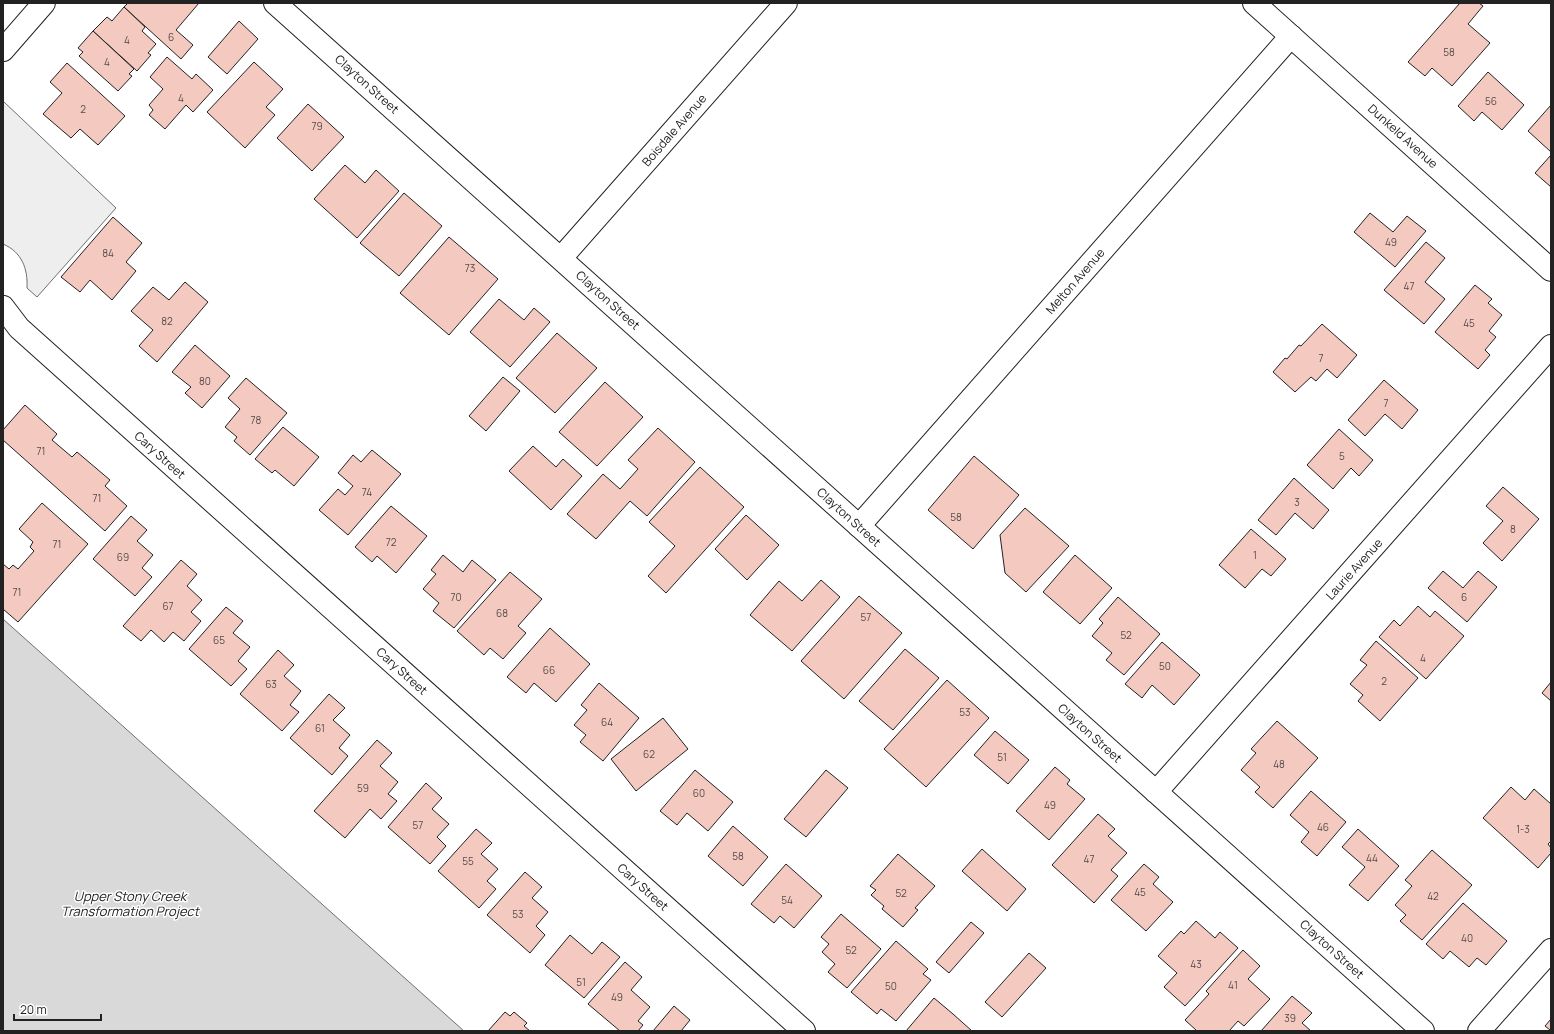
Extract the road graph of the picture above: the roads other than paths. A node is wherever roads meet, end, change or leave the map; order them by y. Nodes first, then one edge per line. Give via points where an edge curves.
1 (44, 3) edge
2 (275, 3) edge
3 (786, 3) edge
4 (1254, 3) edge
5 (1291, 36) junction
6 (3, 50) edge
7 (561, 258) junction
8 (1551, 270) edge
9 (3, 307) edge
10 (1551, 346) edge
11 (859, 526) junction
12 (1156, 792) junction
13 (1551, 950) edge
14 (804, 1031) edge
15 (1423, 1031) edge
16 (1479, 1031) edge

1 - 6 street
2 - 7 street, Clayton Street
3 - 7 street, Boisdale Avenue
4 - 5 street, Dunkeld Avenue
5 - 8 street, Dunkeld Avenue
5 - 11 street, Melton Avenue
7 - 11 street, Clayton Street
9 - 14 street, Cary Street via 19,328
10 - 12 street, Laurie Avenue
11 - 12 street, Clayton Street
12 - 15 street, Clayton Street
13 - 16 street

